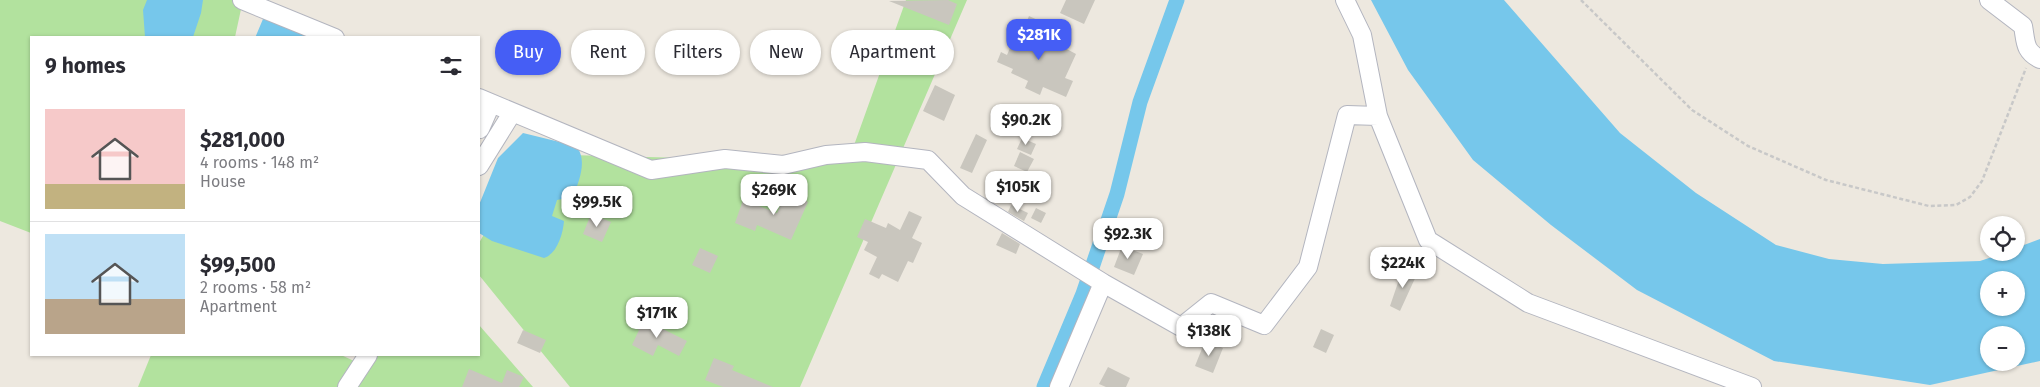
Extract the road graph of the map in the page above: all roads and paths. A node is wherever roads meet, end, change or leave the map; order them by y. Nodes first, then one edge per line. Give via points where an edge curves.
1 (242, 0) edge
2 (1345, 0) edge
3 (1581, 0) edge
4 (1989, 0) edge
5 (330, 36) edge
6 (2036, 57) edge
7 (485, 101) edge
8 (512, 114) junction
9 (1378, 116) junction
10 (480, 129) edge
11 (480, 164) edge
12 (1100, 281) junction
13 (367, 356) edge
14 (347, 387) edge
15 (1059, 387) edge
16 (1752, 387) edge

1 - 5 street
2 - 9 street via 1362,35
3 - 6 path via 1692,110 1748,146 1826,180 1929,206 1956,205 1970,197 1982,181 2014,94
4 - 6 street via 2022,26 2024,44
7 - 8 street
7 - 10 street
8 - 11 street
8 - 12 street via 652,170 725,159 783,165 865,152 928,160 963,196
9 - 12 street via 1347,115 1308,267 1264,325 1211,303 1181,327
9 - 16 street via 1428,240 1528,303
12 - 15 street
13 - 14 street

